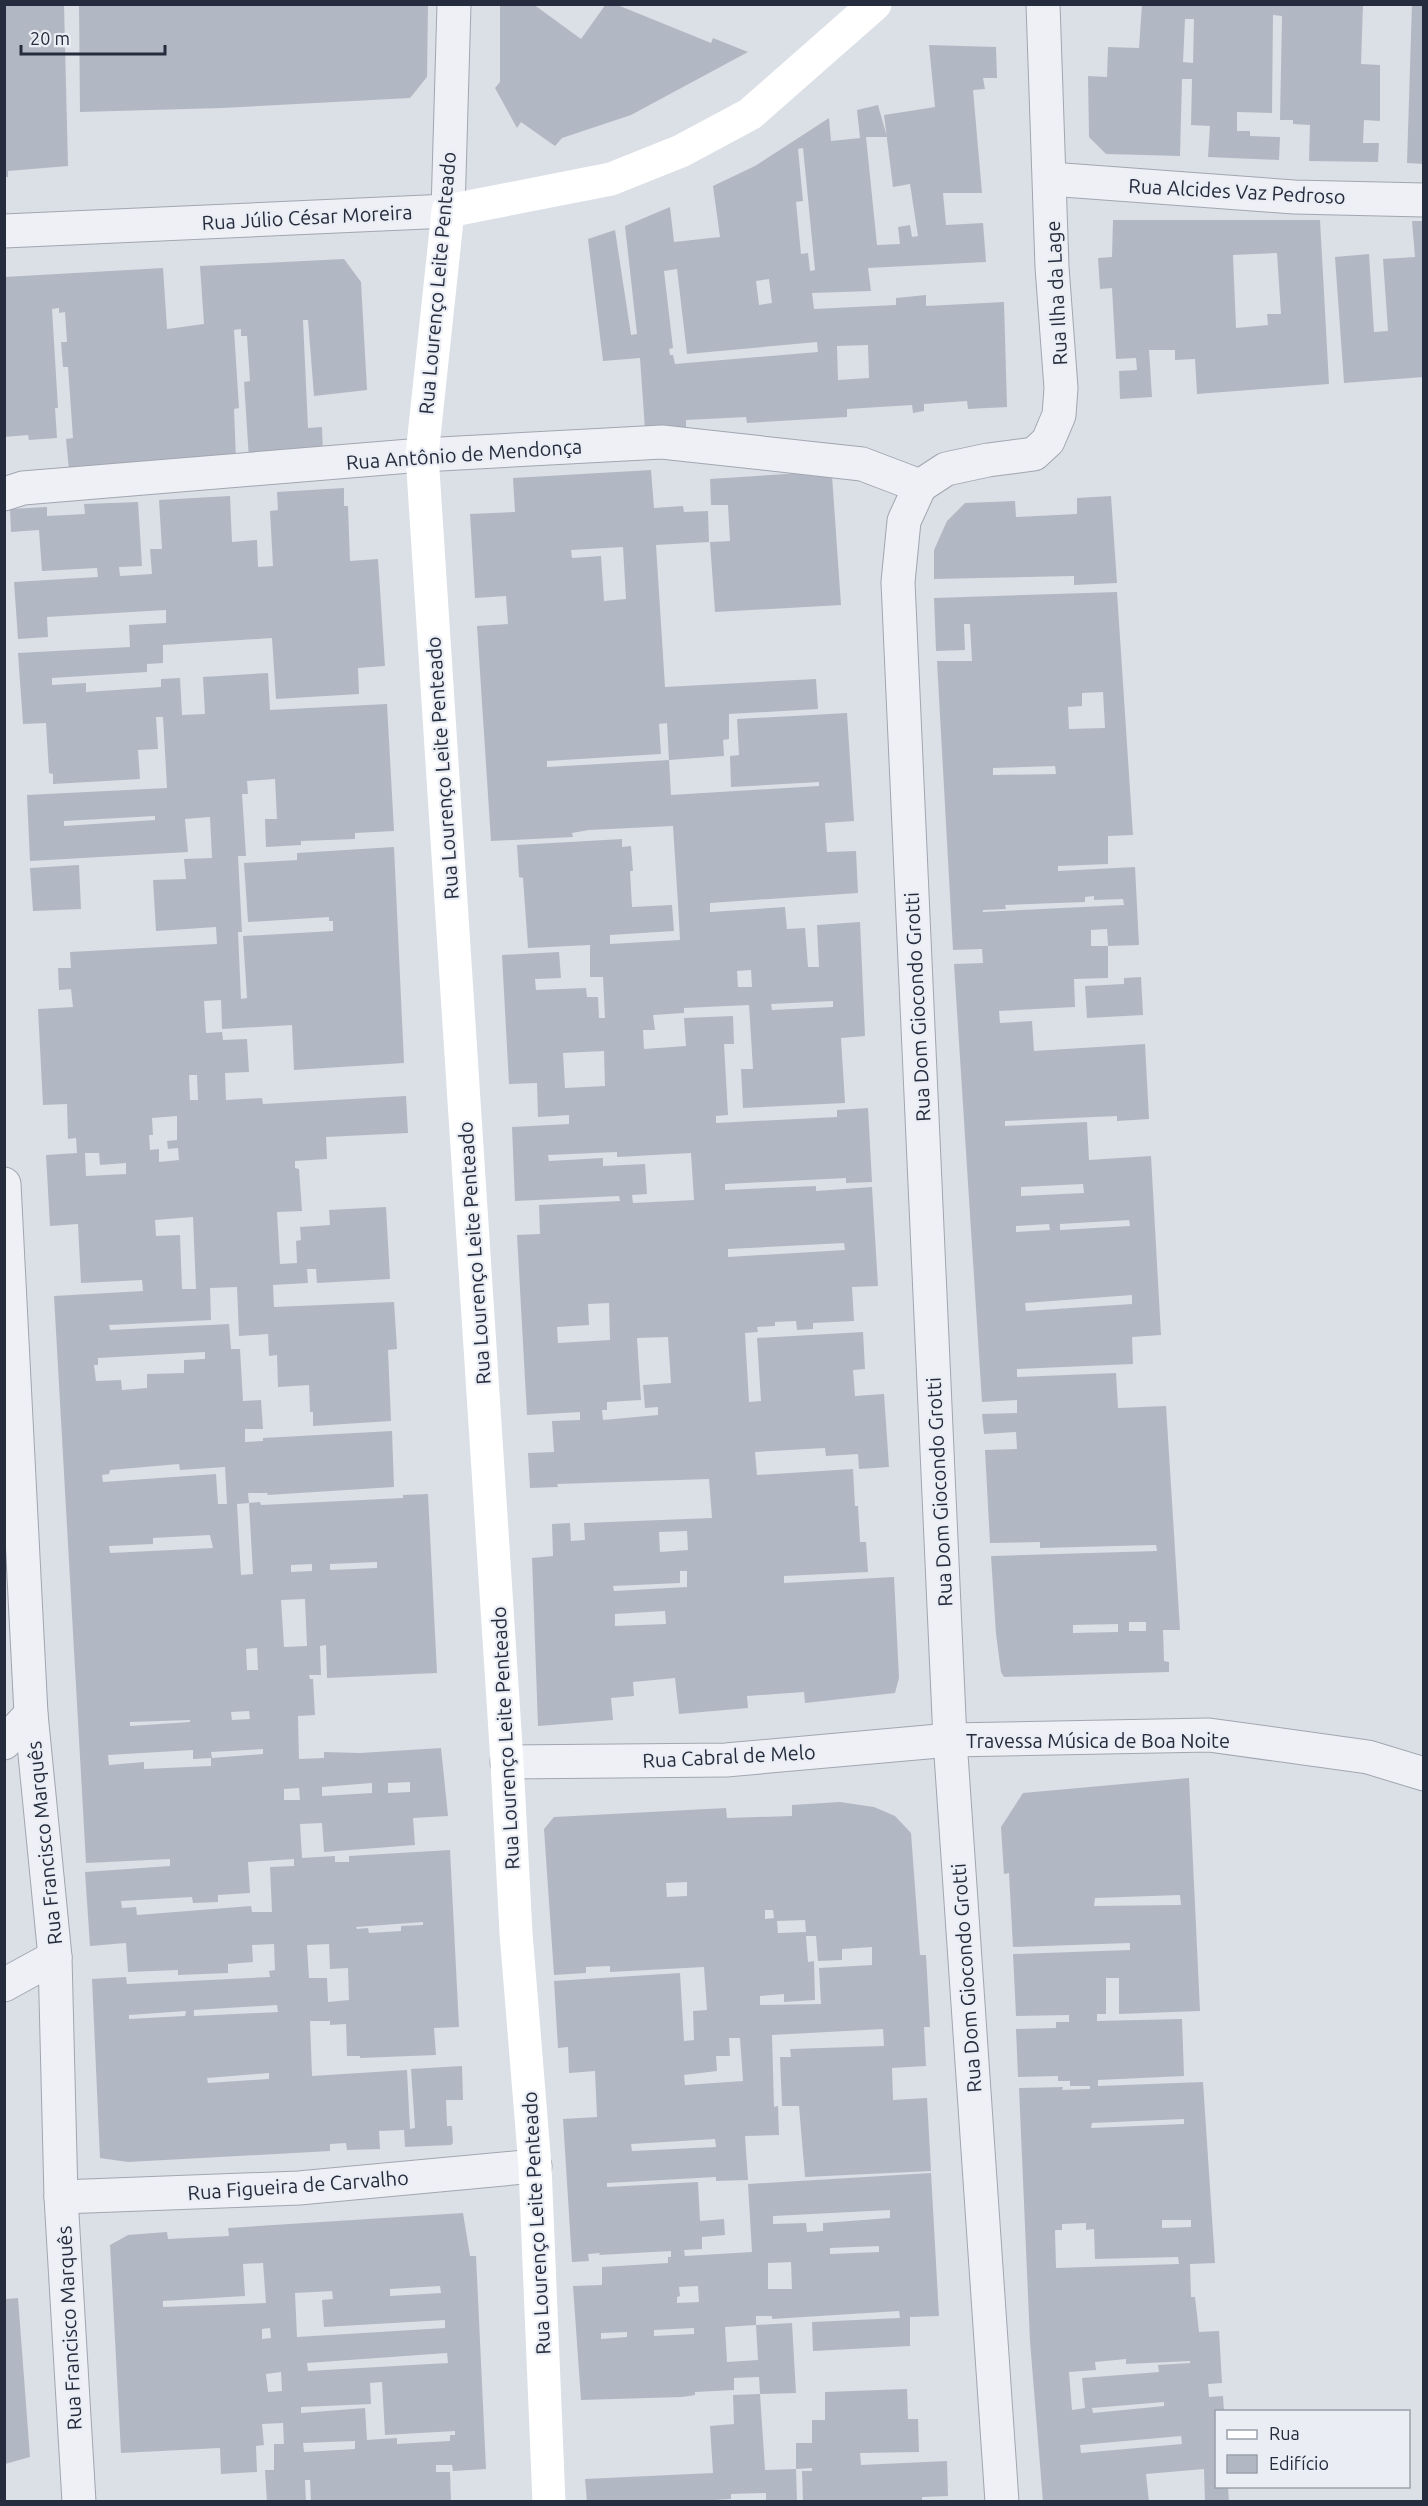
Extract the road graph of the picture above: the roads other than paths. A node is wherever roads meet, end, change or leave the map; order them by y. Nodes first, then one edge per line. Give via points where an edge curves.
1 (454, 4) edge
2 (875, 4) edge
3 (1043, 4) edge
4 (1050, 179) junction
5 (1424, 200) edge
6 (448, 211) junction
7 (4, 231) edge
8 (422, 455) junction
9 (920, 486) junction
10 (4, 494) edge
11 (4, 1184) edge
12 (31, 1714) junction
13 (950, 1740) junction
14 (4, 1743) edge
15 (507, 1762) junction
16 (1424, 1774) edge
17 (55, 1956) junction
18 (4, 1985) edge
19 (535, 2166) junction
20 (61, 2197) junction
21 (79, 2502) edge
22 (549, 2502) edge
23 (1002, 2502) edge

1 - 6 street, Rua Lourenço Leite Penteado
2 - 6 main road, Rua Júlio César Moreira via 750,114 681,151 611,179
3 - 4 street, Rua Ilha da Lage
4 - 5 street, Rua Alcides Vaz Pedroso via 1294,197
4 - 9 street, Rua Ilha da Lage via 1061,388 1059,415 1048,441 1034,454 945,469
6 - 7 street, Rua Júlio César Moreira
6 - 8 main road, Rua Lourenço Leite Penteado
8 - 9 street, Rua Antônio de Mendonça via 662,442 862,464
8 - 10 street, Rua Antônio de Mendonça via 23,488
8 - 15 main road, Rua Lourenço Leite Penteado
9 - 13 street, Rua Dom Giocondo Grotti via 904,521 898,582
11 - 12 street, Rua Francisco Marquês
12 - 14 street
12 - 17 street, Rua Francisco Marquês
13 - 15 street, Rua Cabral de Melo via 726,1760
13 - 16 street, Travessa Música de Boa Noite via 1209,1735 1368,1757
13 - 23 street, Rua Dom Giocondo Grotti
15 - 19 main road, Rua Lourenço Leite Penteado
17 - 18 street
17 - 20 street, Rua Francisco Marquês
19 - 20 street, Rua Figueira de Carvalho via 299,2188
19 - 22 main road, Rua Lourenço Leite Penteado
20 - 21 street, Rua Francisco Marquês

